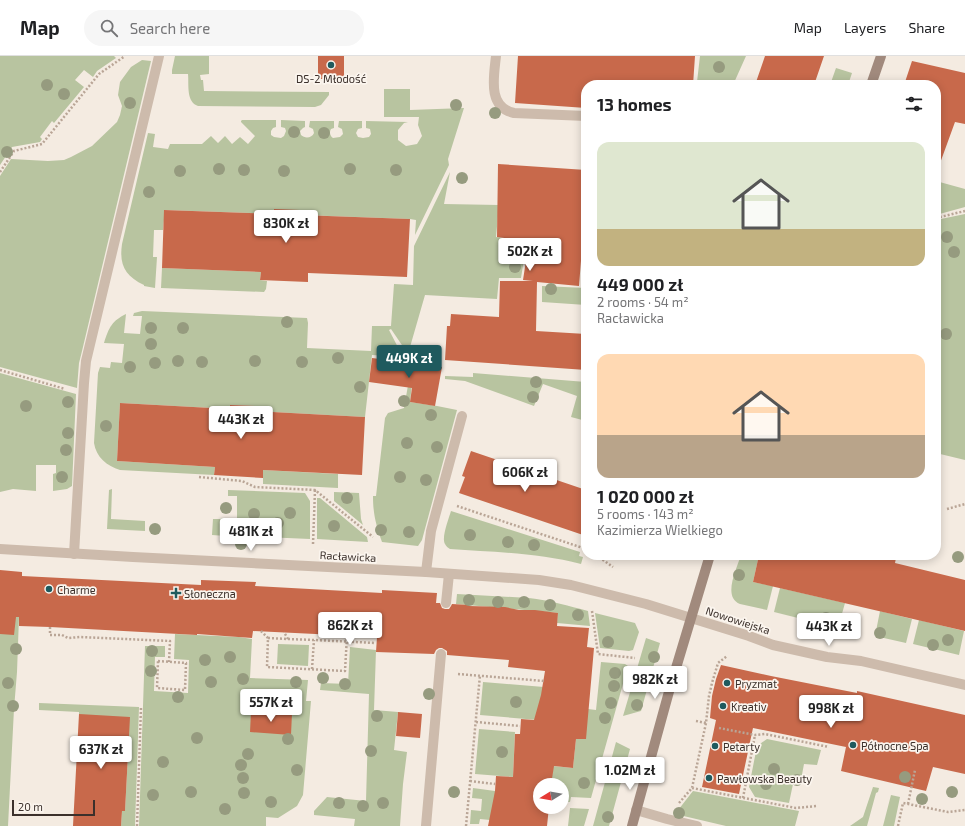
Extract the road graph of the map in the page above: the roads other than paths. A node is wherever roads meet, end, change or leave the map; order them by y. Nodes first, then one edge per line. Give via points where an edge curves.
1 (159, 56) edge
2 (496, 56) edge
3 (881, 56) edge
4 (873, 80) edge
5 (581, 116) edge
6 (462, 416) dead end
7 (0, 549) edge
8 (74, 554) junction
9 (708, 560) edge
10 (426, 572) junction
11 (449, 574) junction
12 (446, 603) dead end
13 (690, 617) junction
14 (441, 654) dead end
15 (965, 684) edge
16 (636, 810) junction
17 (426, 826) edge
18 (632, 826) edge
19 (697, 826) edge

1 - 8 street via 86,361
2 - 5 street via 494,89 498,103 505,110 514,113
3 - 4 street
6 - 10 street via 430,531
7 - 8 street, Racławicka
8 - 10 street, Racławicka
9 - 13 street
10 - 11 street, Racławicka
11 - 12 street
11 - 13 street, Racławicka via 556,582
13 - 15 street, Nowowiejska via 773,645
13 - 16 street
14 - 17 street
16 - 18 street
16 - 19 street

